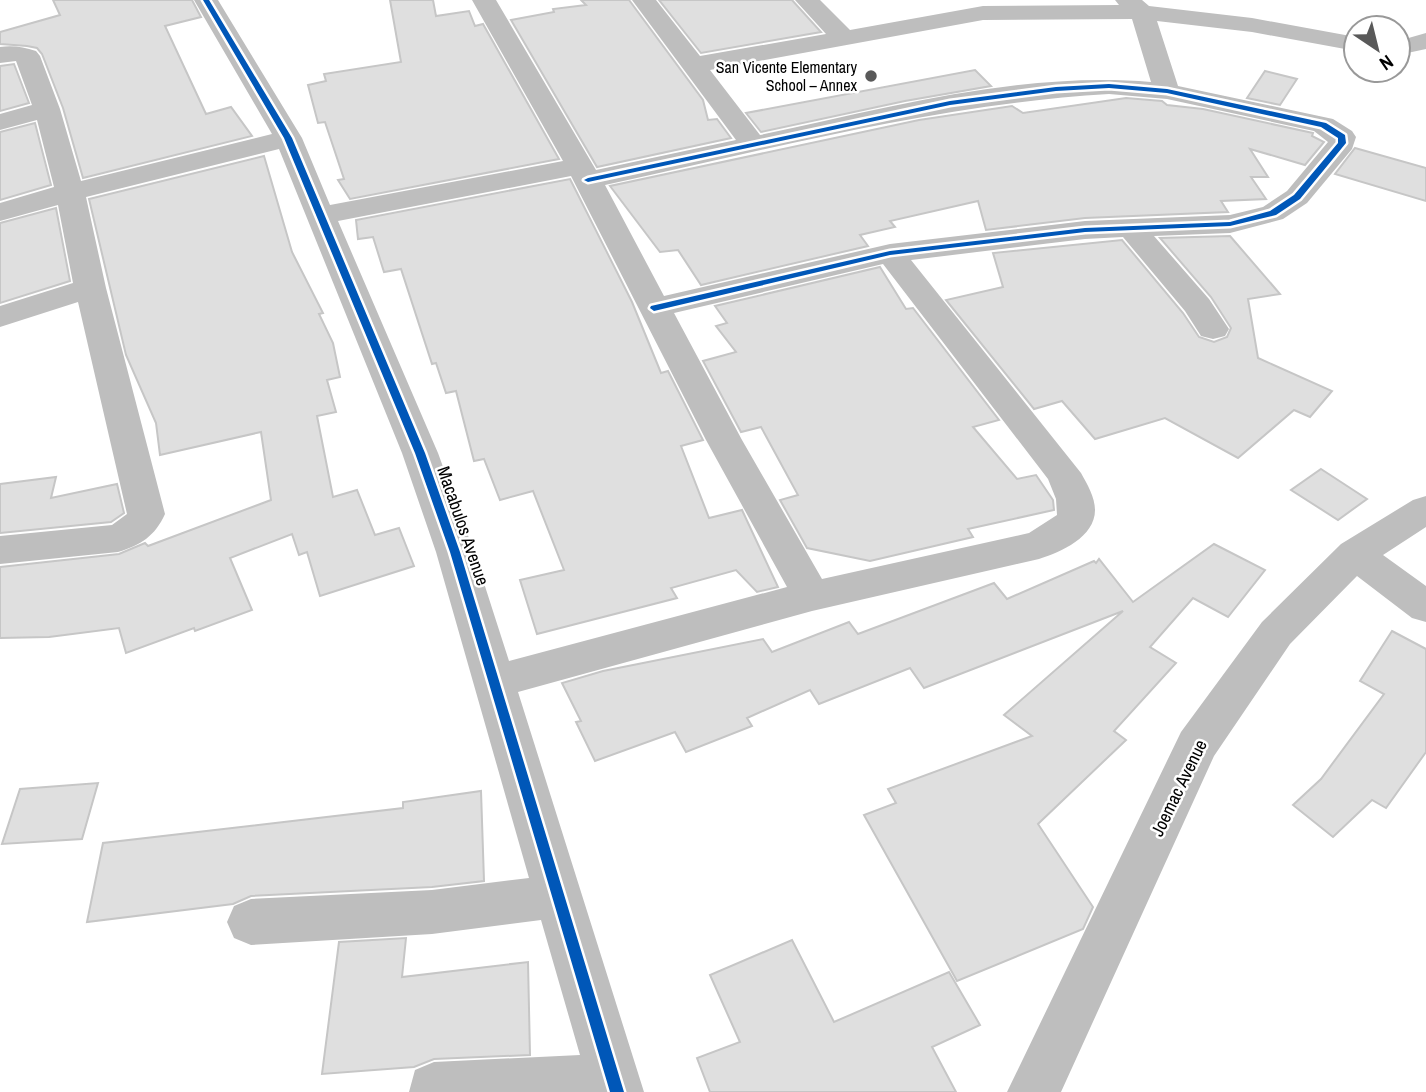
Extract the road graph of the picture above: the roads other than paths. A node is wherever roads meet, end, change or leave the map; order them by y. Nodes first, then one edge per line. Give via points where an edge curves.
1 (206, 0) edge
2 (484, 0) edge
3 (644, 0) edge
4 (807, 0) edge
5 (1268, 0) edge
6 (976, 6) edge
7 (1134, 6) edge
8 (1252, 25) junction
9 (843, 37) junction
10 (1342, 41) edge
11 (0, 55) edge
12 (693, 65) junction
13 (1167, 91) junction
14 (47, 109) junction
15 (0, 122) edge
16 (288, 138) junction
17 (752, 144) junction
18 (583, 173) junction
19 (70, 192) junction
20 (0, 212) edge
21 (322, 215) junction
22 (1133, 230) junction
23 (890, 253) junction
24 (90, 288) junction
25 (654, 308) junction
26 (0, 317) edge
27 (1213, 329) dead end
28 (1426, 509) edge
29 (0, 550) edge
30 (1355, 554) junction
31 (812, 596) junction
32 (1426, 607) edge
33 (495, 682) junction
34 (558, 896) junction
35 (251, 922) dead end
36 (615, 1086) edge
37 (434, 1089) dead end
38 (1034, 1092) edge

1 - 16 street, Macabulos Avenue
2 - 18 street
3 - 12 street
4 - 9 street
5 - 8 street
6 - 7 street
6 - 9 street
7 - 8 street
7 - 13 street
8 - 10 street
9 - 12 street
11 - 14 street via 27,56
12 - 17 street
13 - 17 street via 1109,86 1004,94
13 - 22 street via 1323,125 1342,137 1342,143 1297,197 1273,213 1230,224
14 - 15 street
14 - 19 street
16 - 19 street
16 - 21 street, Macabulos Avenue
17 - 18 street
18 - 21 street
18 - 25 street
19 - 20 street
19 - 24 street
21 - 33 street, Macabulos Avenue via 420,453
22 - 23 street via 1085,230
22 - 27 street
23 - 25 street
23 - 31 street via 1063,473 1077,497 1076,515 1065,533 1039,545
24 - 26 street
24 - 29 street via 146,514 143,523 118,538
25 - 31 street
28 - 30 street, Joemac Avenue
30 - 32 street
30 - 38 street, Joemac Avenue via 1276,633 1197,745
31 - 33 street
33 - 34 street, Macabulos Avenue
34 - 35 street via 432,912
34 - 36 street, Macabulos Avenue
36 - 37 street

